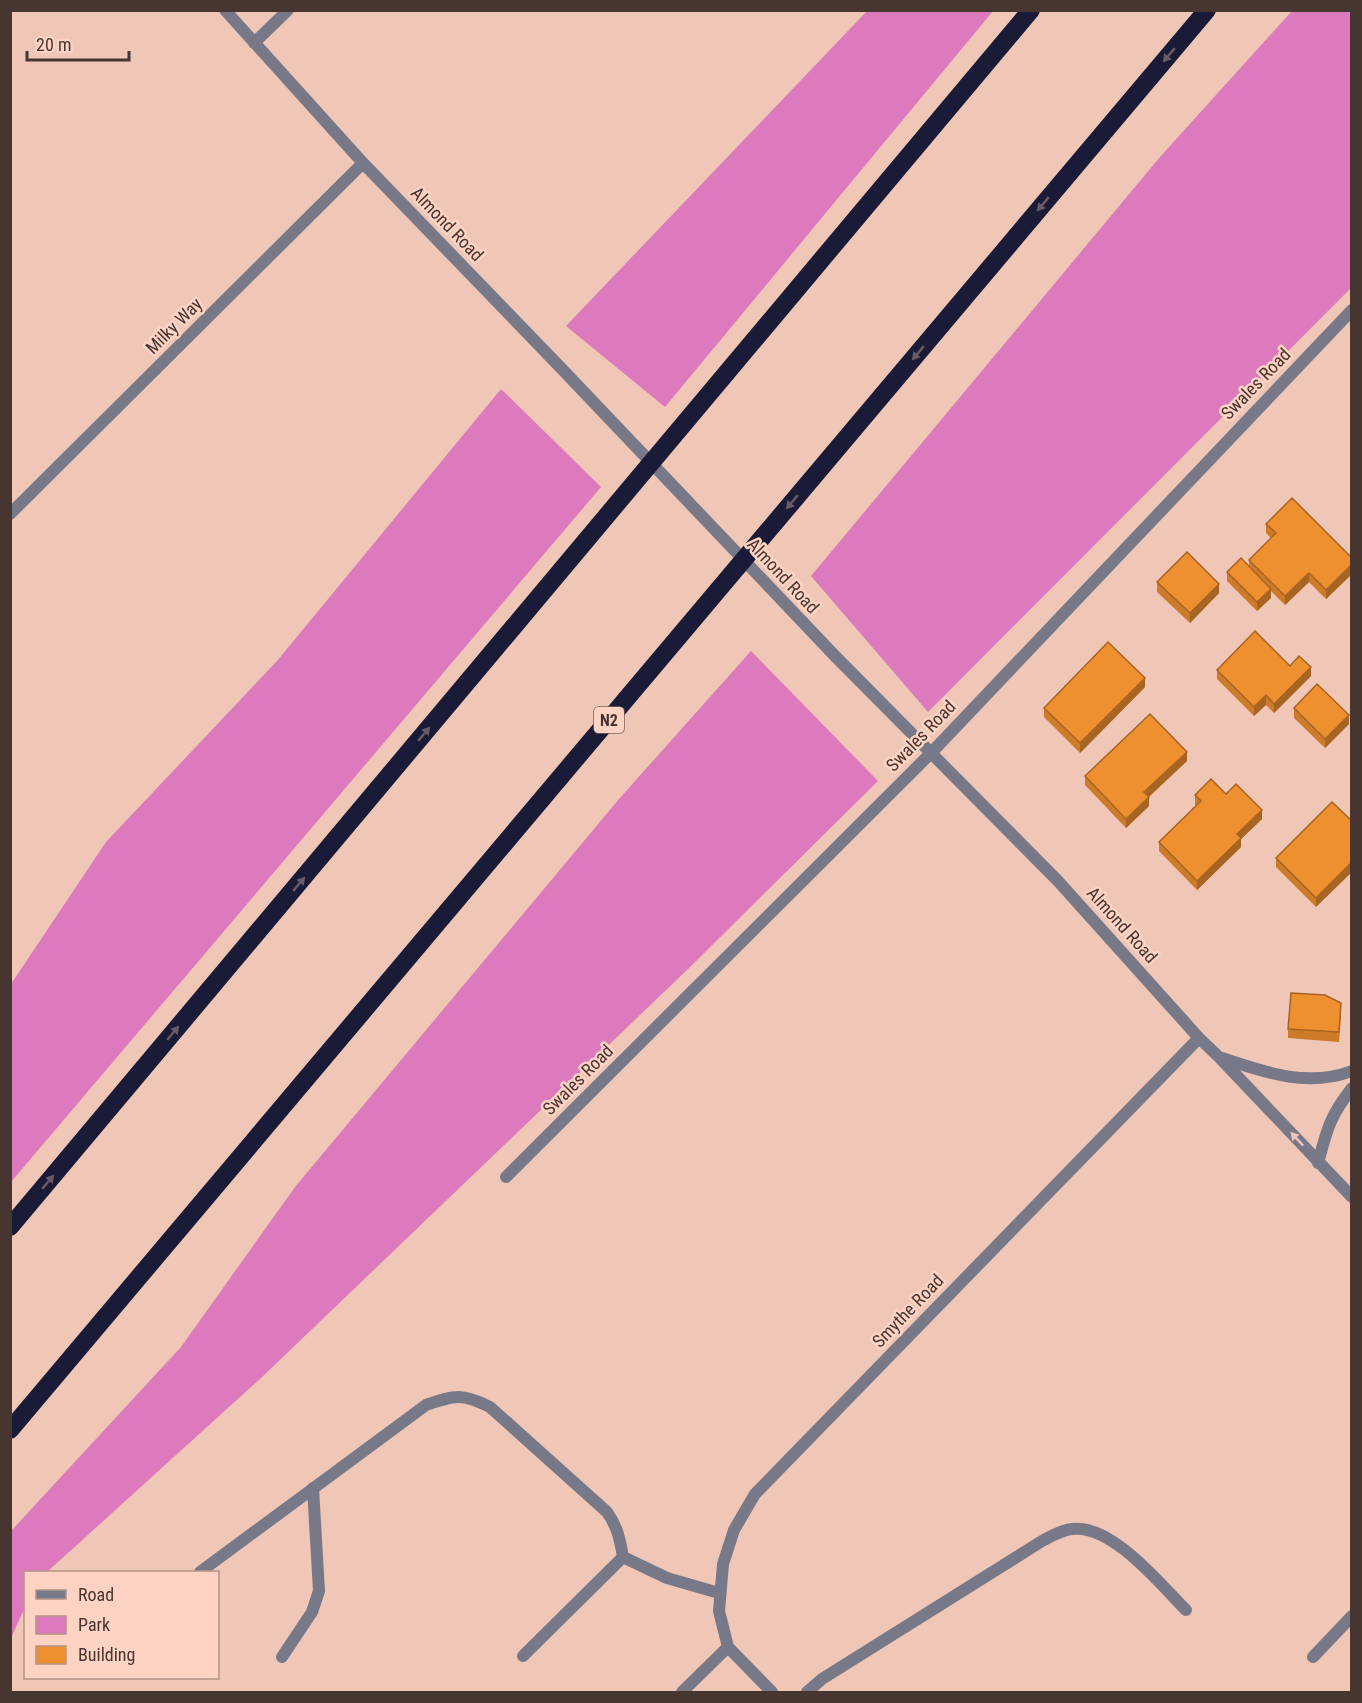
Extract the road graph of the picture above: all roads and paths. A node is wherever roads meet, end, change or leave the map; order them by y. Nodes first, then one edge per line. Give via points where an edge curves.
1 (225, 10) edge
2 (288, 10) edge
3 (1031, 10) edge
4 (1207, 10) edge
5 (254, 43) junction
6 (363, 163) junction
7 (1352, 310) edge
8 (10, 514) edge
9 (932, 752) junction
10 (1200, 1038) junction
11 (1220, 1058) junction
12 (1352, 1071) edge
13 (1352, 1088) edge
14 (1318, 1162) junction
15 (506, 1177) dead end
16 (1352, 1197) edge
17 (10, 1227) edge
18 (10, 1430) edge
19 (313, 1488) junction
20 (623, 1557) junction
21 (201, 1571) edge
22 (719, 1593) junction
23 (1186, 1610) dead end
24 (1352, 1616) edge
25 (728, 1647) junction
26 (524, 1656) dead end
27 (282, 1657) dead end
28 (1312, 1657) dead end
29 (682, 1692) edge
30 (772, 1692) edge
31 (807, 1692) edge

1 - 5 street, Almond Road
2 - 5 street
17 -> 3 highway
4 -> 18 highway, N2
5 - 6 street, Almond Road
6 - 8 street, Milky Way
6 - 9 street, Almond Road via 835,656
7 - 9 street, Swales Road
9 - 10 street, Almond Road via 1058,881
9 - 15 street, Swales Road
10 - 11 street, Almond Road
10 - 22 street, Smythe Road via 755,1494 734,1530
11 - 12 street via 1288,1078 1310,1079
14 -> 11 street, Almond Road
13 - 14 street via 1328,1124
14 - 16 street, Almond Road
19 - 20 street via 426,1405 459,1396 474,1399 490,1407 607,1512 620,1537
19 - 21 street
19 - 27 street via 319,1590 312,1612
20 - 22 street via 667,1578
20 - 26 street
22 - 25 street, Smythe Road
23 - 31 street via 1110,1539 1087,1529 1058,1532
24 - 28 street
25 - 29 street
25 - 30 street

